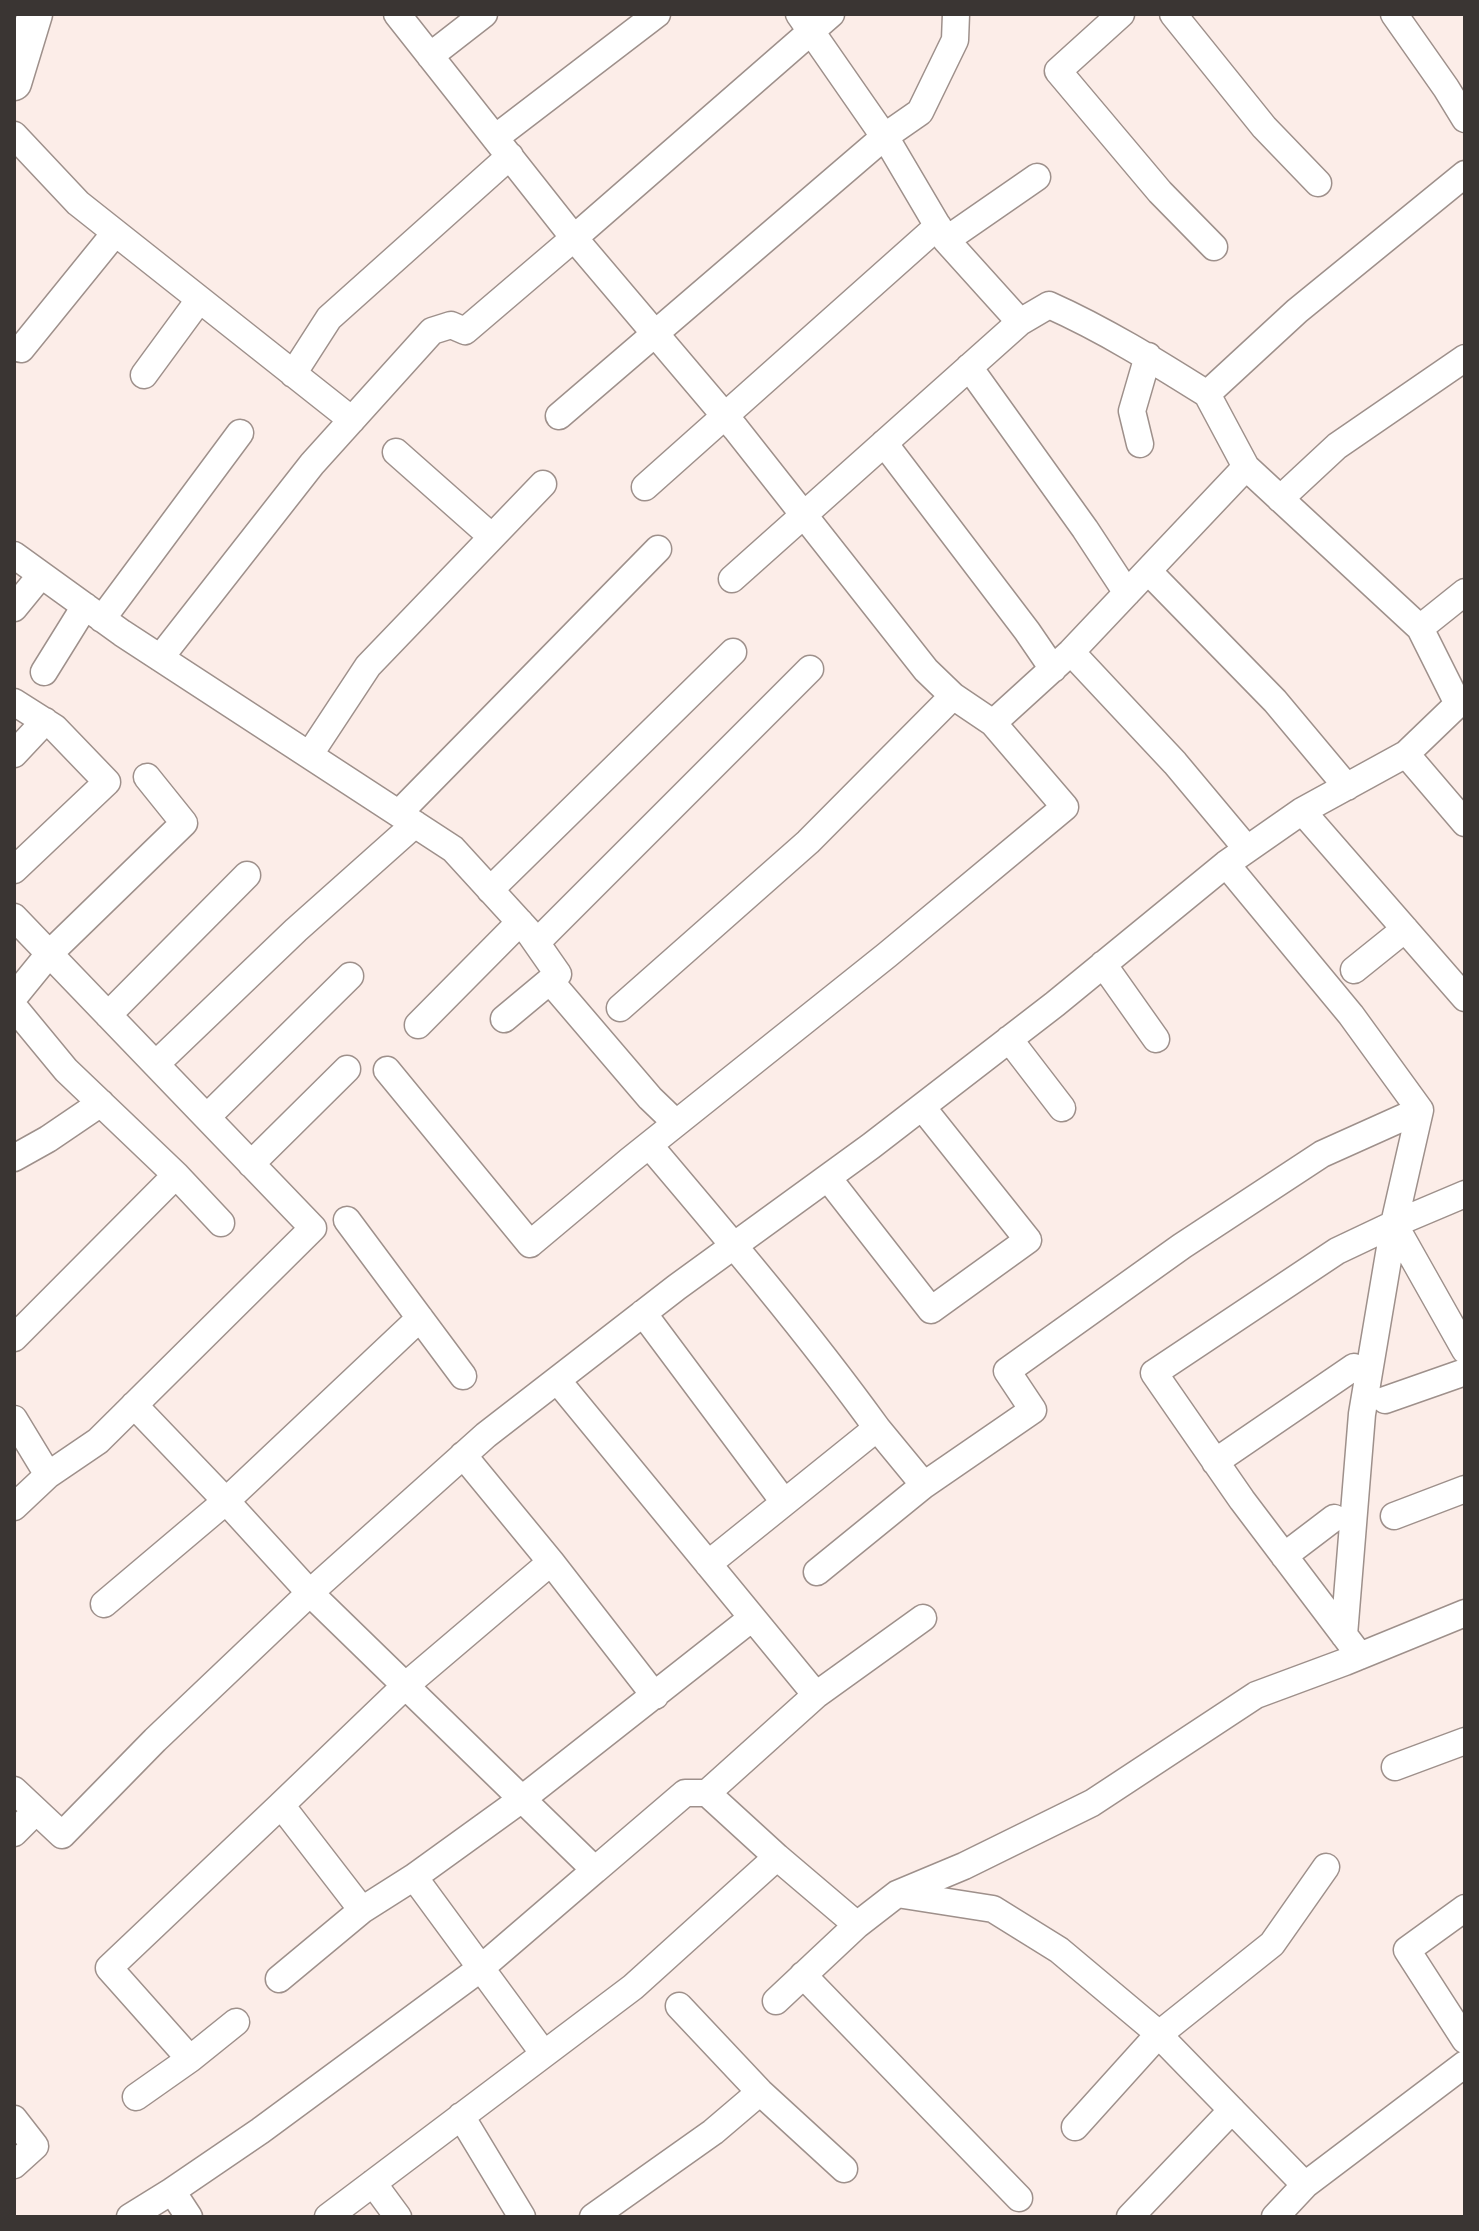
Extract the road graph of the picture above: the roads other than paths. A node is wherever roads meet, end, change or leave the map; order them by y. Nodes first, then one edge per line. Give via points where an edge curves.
1 (35, 14) edge
2 (397, 14) edge
3 (484, 14) edge
4 (657, 14) edge
5 (956, 14) edge
6 (1121, 14) edge
7 (1173, 14) edge
8 (1394, 14) edge
9 (814, 20) edge
10 (430, 56) junction
11 (14, 83) edge
12 (1465, 119) edge
13 (14, 135) edge
14 (884, 137) junction
15 (502, 147) junction
16 (1465, 174) edge
17 (1037, 177) dead end
18 (1318, 183) dead end
19 (115, 233) junction
20 (942, 233) junction
21 (574, 238) junction
22 (1214, 247) dead end
23 (199, 300) junction
24 (1020, 322) junction
25 (655, 334) junction
26 (21, 349) dead end
27 (1148, 356) junction
28 (1465, 358) edge
29 (969, 367) junction
30 (293, 374) junction
31 (144, 375) dead end
32 (1207, 394) junction
33 (559, 416) dead end
34 (725, 416) junction
35 (352, 420) junction
36 (240, 433) dead end
37 (884, 443) junction
38 (1140, 444) dead end
39 (396, 452) dead end
40 (1246, 467) junction
41 (543, 484) dead end
42 (645, 487) dead end
43 (1280, 499) junction
44 (805, 516) junction
45 (492, 537) junction
46 (658, 549) dead end
47 (14, 555) edge
48 (1148, 571) junction
49 (41, 575) junction
50 (732, 579) dead end
51 (1465, 592) edge
52 (1127, 593) junction
53 (14, 608) edge
54 (94, 613) junction
55 (1420, 628) junction
56 (733, 652) dead end
57 (160, 658) junction
58 (1062, 660) junction
59 (810, 669) dead end
60 (44, 672) dead end
61 (953, 696) junction
62 (14, 702) edge
63 (1463, 702) edge
64 (45, 721) junction
65 (993, 723) junction
66 (14, 754) edge
67 (310, 754) junction
68 (1406, 754) junction
69 (147, 777) dead end
70 (1347, 787) junction
71 (1302, 811) junction
72 (407, 818) junction
73 (1465, 823) edge
74 (1236, 856) junction
75 (14, 870) edge
76 (247, 875) dead end
77 (490, 890) junction
78 (14, 917) edge
79 (520, 922) junction
80 (1405, 929) junction
81 (537, 942) junction
82 (49, 954) junction
83 (1103, 964) junction
84 (1354, 970) dead end
85 (350, 976) dead end
86 (550, 981) junction
87 (14, 997) edge
88 (1465, 998) edge
89 (14, 1007) edge
90 (620, 1008) dead end
91 (108, 1015) junction
92 (504, 1019) dead end
93 (418, 1025) dead end
94 (24, 1037) edge
95 (1009, 1039) junction
96 (1156, 1039) dead end
97 (156, 1064) junction
98 (347, 1069) dead end
99 (387, 1070) dead end
100 (101, 1103) junction
101 (922, 1107) junction
102 (1062, 1108) dead end
103 (1420, 1110) junction
104 (207, 1117) junction
105 (676, 1123) junction
106 (649, 1145) junction
107 (14, 1158) edge
108 (251, 1164) junction
109 (176, 1175) junction
110 (828, 1178) junction
111 (1465, 1194) edge
112 (347, 1220) dead end
113 (221, 1223) dead end
114 (1394, 1224) junction
115 (734, 1245) junction
116 (643, 1313) junction
117 (420, 1318) junction
118 (14, 1338) edge
119 (1465, 1350) edge
120 (1354, 1367) dead end
121 (1465, 1372) edge
122 (463, 1376) dead end
123 (557, 1380) junction
124 (1385, 1400) dead end
125 (134, 1405) junction
126 (14, 1419) edge
127 (877, 1428) junction
128 (463, 1455) junction
129 (1215, 1462) junction
130 (48, 1475) junction
131 (924, 1485) junction
132 (1465, 1489) edge
133 (226, 1501) junction
134 (784, 1502) junction
135 (14, 1507) edge
136 (1394, 1516) dead end
137 (1334, 1518) dead end
138 (1284, 1556) junction
139 (551, 1562) junction
140 (708, 1564) junction
141 (817, 1572) dead end
142 (310, 1593) junction
143 (104, 1604) dead end
144 (1465, 1613) edge
145 (752, 1618) junction
146 (923, 1618) dead end
147 (1344, 1635) junction
148 (1360, 1656) junction
149 (405, 1686) junction
150 (816, 1695) junction
151 (655, 1696) junction
152 (1465, 1741) edge
153 (1395, 1767) dead end
154 (14, 1790) edge
155 (707, 1793) junction
156 (522, 1799) junction
157 (281, 1805) junction
158 (36, 1811) junction
159 (14, 1833) edge
160 (777, 1857) junction
161 (1326, 1867) dead end
162 (595, 1870) junction
163 (414, 1877) junction
164 (897, 1894) junction
165 (1465, 1908) edge
166 (362, 1910) junction
167 (857, 1925) junction
168 (481, 1968) junction
169 (803, 1975) junction
170 (279, 1979) dead end
171 (776, 2001) dead end
172 (679, 2006) dead end
173 (236, 2022) dead end
174 (1158, 2035) junction
175 (1465, 2040) edge
176 (544, 2054) junction
177 (190, 2059) junction
178 (1465, 2064) edge
179 (760, 2092) junction
180 (136, 2097) dead end
181 (1232, 2110) junction
182 (461, 2116) junction
183 (14, 2119) edge
184 (1075, 2127) dead end
185 (14, 2165) edge
186 (844, 2169) dead end
187 (373, 2183) junction
188 (1305, 2185) junction
189 (172, 2191) junction
190 (1019, 2198) dead end
191 (130, 2217) edge
192 (189, 2217) edge
193 (328, 2217) edge
194 (398, 2217) edge
195 (522, 2217) edge
196 (593, 2217) edge
197 (1130, 2217) edge
198 (1275, 2217) edge

1 - 11 main road
2 - 10 street
3 - 10 street
4 - 15 street
5 - 14 street via 955,40 920,112
6 - 22 street via 1058,71
7 - 18 street via 1264,127
8 - 12 street
9 - 14 street
9 - 21 street
10 - 15 street
13 - 19 street via 78,203
14 - 20 street
14 - 25 street
15 - 21 street
15 - 30 street via 329,318
16 - 32 street via 1297,311
17 - 20 street
19 - 23 street
19 - 26 street
20 - 24 street
20 - 34 street
21 - 25 street
21 - 35 street via 465,331 451,325 432,331
23 - 30 street
23 - 31 street
24 - 27 street via 1049,305
24 - 29 street
25 - 33 street
25 - 34 street
27 - 32 street
27 - 38 street via 1132,411
28 - 43 street via 1337,446
29 - 37 street
29 - 52 street
30 - 35 street
32 - 40 street
34 - 42 street
34 - 44 street
35 - 57 street
36 - 54 street
37 - 44 street
37 - 58 street via 1027,631
39 - 45 street
40 - 43 street
40 - 48 street
41 - 45 street
43 - 55 street
44 - 50 street
44 - 61 street via 926,670
45 - 67 street via 368,666
46 - 72 street
47 - 49 street
48 - 52 street
48 - 70 street via 1275,701
49 - 53 street
49 - 54 street
51 - 55 street
52 - 58 street
54 - 57 street
54 - 60 street
55 - 63 street
56 - 77 street
57 - 67 street
58 - 65 street
58 - 74 street via 1175,763
59 - 81 street
61 - 65 street
61 - 90 street via 808,842
62 - 64 street
63 - 68 street
64 - 66 street
64 - 75 street via 107,782
65 - 105 street via 1065,807
67 - 72 street
68 - 70 street
68 - 73 street
69 - 82 street via 184,823
70 - 71 street
71 - 74 street
71 - 80 street
72 - 77 street via 453,849
72 - 97 street
74 - 83 street
74 - 103 street
76 - 91 street
77 - 79 street
78 - 82 street
79 - 81 street
79 - 93 street
80 - 84 street
80 - 88 street
81 - 86 street via 558,974
82 - 87 street
82 - 91 street
83 - 95 street
83 - 96 street
85 - 104 street
86 - 92 street
86 - 105 street
89 - 94 street
91 - 97 street
94 - 100 street
95 - 101 street
95 - 102 street
97 - 104 street
98 - 108 street
99 - 106 street via 530,1244
100 - 107 street
100 - 109 street
101 - 110 street
101 - 110 street via 1028,1240 931,1310
103 - 114 street
103 - 131 street via 1322,1154 1007,1371 1033,1410
104 - 108 street
105 - 106 street
106 - 115 street
108 - 125 street via 313,1228
109 - 113 street
109 - 118 street
110 - 115 street
111 - 114 street
112 - 117 street
114 - 119 street
114 - 129 street via 1337,1251 1154,1373
114 - 147 street via 1362,1414
115 - 116 street
115 - 127 street
116 - 123 street
116 - 134 street
117 - 122 street
117 - 133 street
120 - 129 street
121 - 124 street
123 - 128 street
123 - 140 street
125 - 130 street via 98,1441
125 - 133 street
126 - 130 street
127 - 131 street
127 - 134 street
128 - 139 street
128 - 142 street
129 - 138 street
130 - 135 street
131 - 141 street
132 - 136 street
133 - 142 street
133 - 143 street
134 - 140 street
137 - 138 street
138 - 147 street
139 - 149 street
139 - 151 street
140 - 145 street
142 - 149 street
142 - 158 street via 62,1835
144 - 148 street
145 - 150 street
145 - 151 street
146 - 150 street
147 - 148 street
148 - 164 street via 1256,1695 1092,1803
149 - 156 street
149 - 157 street
150 - 155 street
151 - 156 street
152 - 153 street
154 - 158 street
155 - 160 street
155 - 162 street via 685,1793
156 - 162 street
156 - 163 street
157 - 166 street
157 - 177 street via 109,1968
158 - 159 street
160 - 167 street
160 - 176 street via 633,1987
161 - 174 street via 1272,1944
162 - 168 street
163 - 166 street
163 - 168 street
164 - 167 street
164 - 174 street via 993,1909 1059,1950
165 - 175 street via 1407,1950
166 - 170 street
167 - 169 street
168 - 176 street
168 - 189 street
169 - 171 street
169 - 190 street
172 - 179 street
173 - 177 street
174 - 181 street
174 - 184 street
176 - 182 street
177 - 180 street
178 - 188 street
179 - 186 street
179 - 196 street
181 - 188 street
181 - 197 street
182 - 187 street
182 - 195 street
183 - 185 street via 35,2146
187 - 193 street
187 - 194 street
188 - 198 street
189 - 191 street
189 - 192 street

